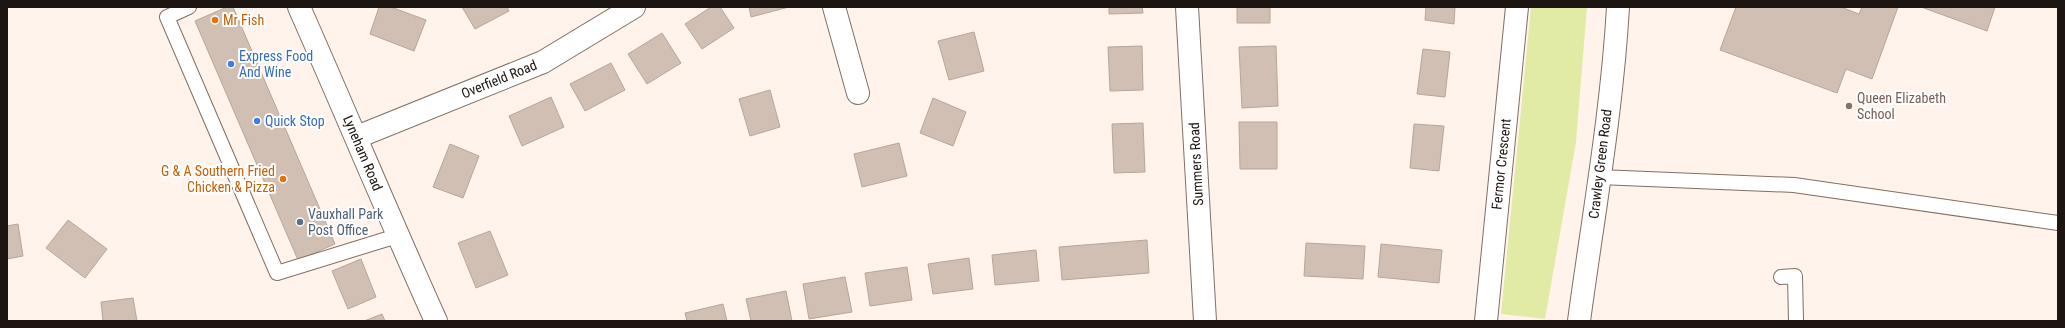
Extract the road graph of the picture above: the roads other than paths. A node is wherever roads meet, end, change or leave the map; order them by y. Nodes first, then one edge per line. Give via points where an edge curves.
1 (189, 7) edge
2 (299, 7) edge
3 (634, 7) edge
4 (834, 7) edge
5 (1187, 7) edge
6 (1517, 7) edge
7 (1618, 7) edge
8 (858, 92) dead end
9 (357, 137) junction
10 (1599, 177) junction
11 (2058, 223) edge
12 (397, 236) junction
13 (1781, 277) dead end
14 (436, 321) edge
15 (1205, 321) edge
16 (1486, 321) edge
17 (1579, 321) edge
18 (1796, 321) edge

1 - 12 lane via 167,17 277,273
2 - 9 street, Lyneham Road
3 - 9 street, Overfield Road via 543,62
4 - 8 street
5 - 15 street, Summers Road
6 - 16 street, Fermor Crescent
7 - 10 street, Crawley Green Road
9 - 12 street, Lyneham Road
10 - 11 lane via 1794,185
10 - 17 street, Crawley Green Road
12 - 14 street, Lyneham Road
13 - 18 lane via 1795,276

